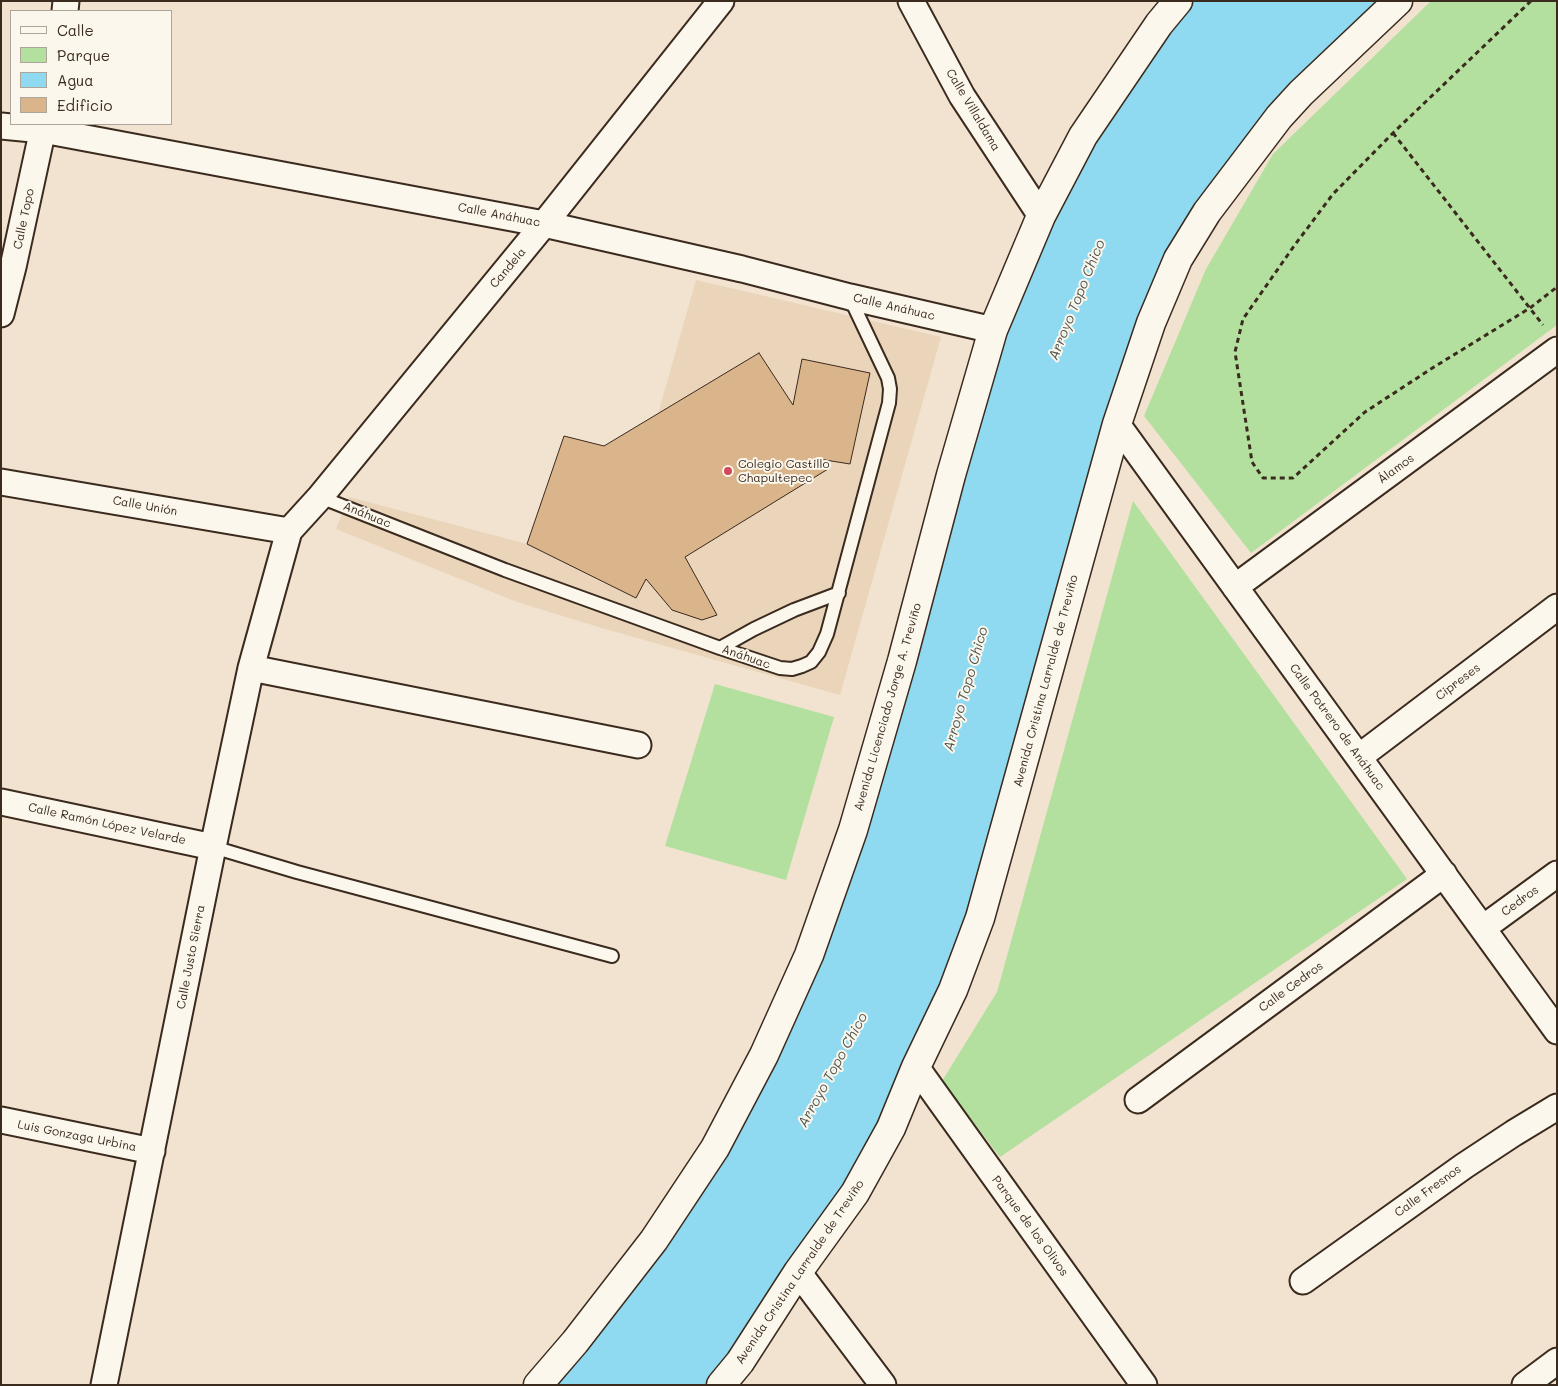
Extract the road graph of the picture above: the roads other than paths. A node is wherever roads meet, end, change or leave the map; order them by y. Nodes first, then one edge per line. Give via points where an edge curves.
1 (721, 1) edge
2 (912, 1) edge
3 (1178, 1) edge
4 (1398, 1) edge
5 (1, 126) edge
6 (43, 127) edge
7 (1040, 216) junction
8 (544, 224) junction
9 (850, 297) junction
10 (1, 314) edge
11 (992, 330) junction
12 (1551, 340) edge
13 (1117, 424) junction
14 (1, 482) edge
15 (320, 497) junction
16 (289, 531) junction
17 (1235, 587) junction
18 (839, 593) junction
19 (1557, 607) edge
20 (720, 648) junction
21 (251, 668) junction
22 (638, 745) dead end
23 (1359, 757) junction
24 (1, 802) edge
25 (213, 847) junction
26 (1444, 874) junction
27 (1557, 874) edge
28 (1483, 928) junction
29 (612, 956) dead end
30 (1557, 1031) edge
31 (916, 1067) junction
32 (1138, 1100) dead end
33 (1557, 1107) edge
34 (1, 1120) edge
35 (152, 1151) junction
36 (798, 1272) junction
37 (1303, 1281) dead end
38 (1557, 1361) edge
39 (104, 1385) edge
40 (538, 1385) edge
41 (721, 1385) edge
42 (883, 1385) edge
43 (1144, 1385) edge
44 (1525, 1385) edge

1 - 8 street, Candela
2 - 7 street, Calle Villaldama via 962,96
3 - 7 main road, Avenida Licenciado Jorge A. Treviño via 1083,136
4 - 13 main road, Avenida Cristina Larralde de Treviño via 1279,117 1207,212 1178,259 1151,323
5 - 6 street, Calle Anáhuac
6 - 8 street, Calle Anáhuac
6 - 10 street, Calle Topo
7 - 11 main road, Avenida Licenciado Jorge A. Treviño
8 - 9 street, Calle Anáhuac
8 - 15 street, Candela
9 - 11 street, Calle Anáhuac
9 - 18 lane, Anáhuac via 888,378 890,389 889,404
11 - 40 main road, Avenida Licenciado Jorge A. Treviño via 856,821 809,955 764,1055 715,1148 654,1240
12 - 17 street, Álamos
13 - 17 street, Calle Potrero de Anáhuac
13 - 31 main road, Avenida Cristina Larralde de Treviño via 980,918 954,990
14 - 16 street, Calle Unión
15 - 16 street, Candela
15 - 20 lane, Anáhuac via 505,570
16 - 21 street, Calle Justo Sierra
17 - 23 street, Calle Potrero de Anáhuac
18 - 20 lane via 794,610
18 - 20 lane, Anáhuac via 827,634 812,662 792,670
19 - 23 street, Cipreses
21 - 22 street
21 - 25 street, Calle Justo Sierra
23 - 26 street, Calle Potrero de Anáhuac
24 - 25 street, Calle Ramón López Velarde
25 - 29 lane
25 - 35 street, Calle Justo Sierra
26 - 28 street, Calle Potrero de Anáhuac
26 - 32 street, Calle Cedros
27 - 28 street, Cedros
28 - 30 street, Calle Potrero de Anáhuac
31 - 36 main road, Avenida Cristina Larralde de Treviño via 891,1128 855,1192
31 - 43 street, Parque de los Olivos
33 - 37 street, Calle Fresnos via 1464,1166
34 - 35 street, Luis Gonzaga Urbina
35 - 39 street, Calle Justo Sierra
36 - 41 main road, Avenida Cristina Larralde de Treviño via 740,1362
36 - 42 street
38 - 44 street

